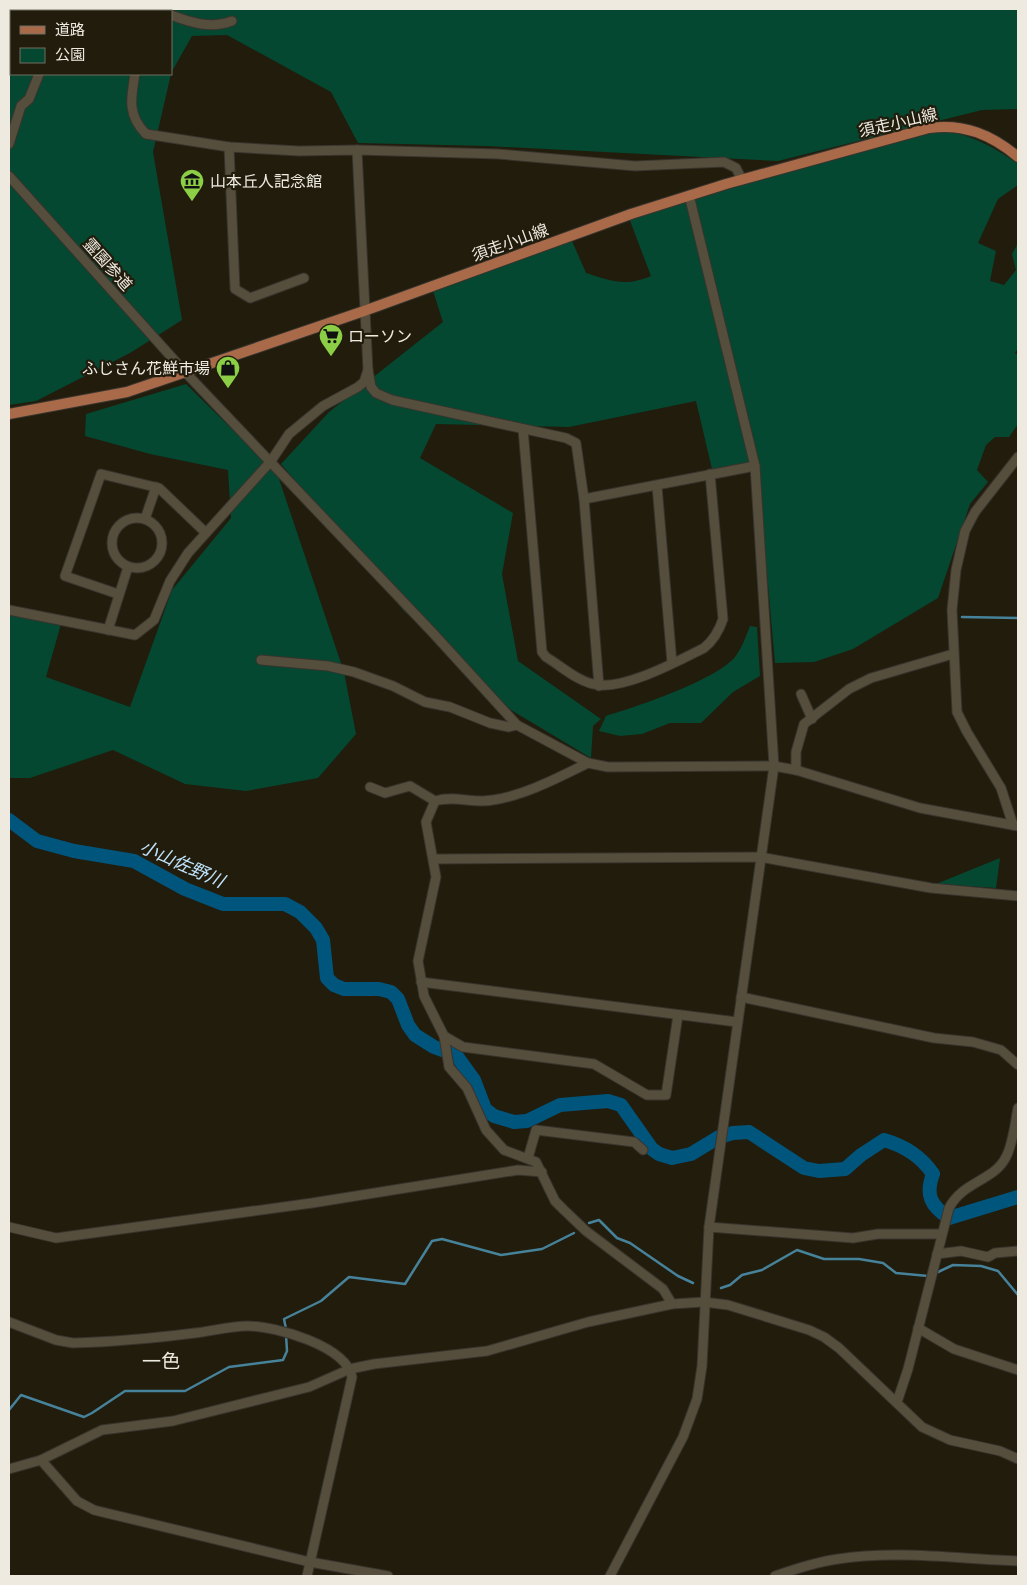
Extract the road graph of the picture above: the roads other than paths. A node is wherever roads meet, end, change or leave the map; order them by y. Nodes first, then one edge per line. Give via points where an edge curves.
1 (172, 16) edge
2 (232, 21) dead end
3 (39, 75) edge
4 (135, 75) edge
5 (9, 144) edge
6 (229, 147) junction
7 (357, 150) junction
8 (1018, 157) edge
9 (9, 176) edge
10 (742, 180) junction
11 (689, 195) junction
12 (304, 278) dead end
13 (364, 311) junction
14 (368, 370) junction
15 (184, 371) junction
16 (9, 414) edge
17 (522, 429) junction
18 (1018, 457) edge
19 (271, 461) junction
20 (755, 466) junction
21 (710, 474) junction
22 (657, 486) junction
23 (156, 487) junction
24 (584, 499) junction
25 (145, 519) junction
26 (206, 533) junction
27 (128, 567) junction
28 (118, 594) junction
29 (9, 610) edge
30 (108, 630) junction
31 (953, 654) junction
32 (261, 660) dead end
33 (672, 663) junction
34 (599, 686) junction
35 (802, 694) dead end
36 (812, 719) junction
37 (517, 726) junction
38 (588, 763) junction
39 (774, 766) junction
40 (796, 770) junction
41 (370, 787) dead end
42 (435, 802) junction
43 (1015, 825) edge
44 (760, 857) junction
45 (434, 859) junction
46 (1018, 896) edge
47 (421, 982) junction
48 (741, 997) junction
49 (678, 1015) junction
50 (737, 1022) junction
51 (444, 1039) junction
52 (1018, 1065) edge
53 (1018, 1108) edge
54 (643, 1150) dead end
55 (528, 1158) junction
56 (542, 1172) junction
57 (9, 1227) edge
58 (709, 1227) junction
59 (942, 1230) junction
60 (1018, 1251) edge
61 (937, 1254) junction
62 (704, 1302) junction
63 (672, 1304) junction
64 (9, 1322) edge
65 (918, 1328) junction
66 (350, 1369) junction
67 (1018, 1370) edge
68 (897, 1402) junction
69 (1018, 1459) edge
70 (41, 1460) junction
71 (9, 1469) edge
72 (1018, 1561) edge
73 (310, 1562) junction
74 (307, 1576) edge
75 (388, 1576) edge
76 (610, 1576) edge
77 (775, 1576) edge

1 - 2 street via 213,26
3 - 5 street via 29,99 21,106
4 - 6 street via 130,106 132,115 146,134
6 - 7 street
6 - 12 street via 235,289 250,298
7 - 10 street via 498,154 635,166 724,162 736,168
7 - 13 street
8 - 10 main road, 須走小山線 via 977,131 943,126
9 - 15 street, 霊園参道
10 - 11 main road, 須走小山線
11 - 13 main road, 須走小山線
11 - 20 street
13 - 14 street
13 - 15 main road, 須走小山線
14 - 17 street via 372,387 382,397
14 - 19 street via 364,382 358,387 323,406 289,434
15 - 16 main road, 須走小山線 via 127,392
15 - 19 street, 霊園参道
17 - 24 street via 576,443
17 - 34 street via 542,652 546,658 577,677
18 - 31 street via 980,504 965,531 953,594
19 - 26 street
19 - 37 street, 霊園参道
20 - 21 street
20 - 39 street
21 - 22 street
21 - 33 street via 723,619 711,642
22 - 24 street
22 - 33 street
23 - 25 street
23 - 26 street
23 - 28 street via 101,474 65,576
24 - 34 street
25 - 27 street via 128,519 115,531 112,548 120,562
25 - 27 street via 158,528 163,544 161,552 152,564 144,568
26 - 30 street via 170,580 154,620 135,635
27 - 28 street
28 - 30 street
29 - 30 street
31 - 36 street via 857,684
31 - 43 street via 957,712 1001,788
32 - 37 street via 328,666 354,672 424,702 450,707 490,723
33 - 34 street via 628,681
35 - 36 street
36 - 40 street via 804,724 799,739
37 - 38 street
38 - 39 street via 619,768
38 - 42 street via 510,797 491,801 462,798
39 - 40 street
39 - 44 street
40 - 43 street via 920,808
41 - 42 street via 385,793 410,786
42 - 45 street via 426,822
44 - 45 street
44 - 46 street via 931,888
44 - 48 street
45 - 47 street via 436,877 418,961
47 - 49 street
47 - 51 street
48 - 50 street
48 - 52 street via 934,1038 973,1042 1001,1050
49 - 50 street
49 - 51 street via 666,1095 647,1096 594,1064 463,1047
50 - 58 street
51 - 55 street via 449,1067 467,1088 486,1130 504,1150
53 - 59 street via 1007,1157 997,1170 960,1191 949,1208
54 - 55 street via 634,1142 536,1130
55 - 56 street via 536,1162
56 - 57 street via 518,1170 312,1203 56,1238
56 - 63 street via 555,1201 607,1249 663,1290
58 - 59 street via 853,1238
58 - 62 street
59 - 61 street
60 - 61 street via 995,1253 988,1257 960,1251
61 - 65 street
62 - 63 street
62 - 68 street via 728,1305 824,1337
62 - 76 street via 702,1366 690,1420
63 - 66 street via 588,1322 487,1351
64 - 66 street via 73,1343 250,1326 293,1335 335,1353
65 - 67 street via 954,1349
65 - 68 street
66 - 70 street via 309,1387 229,1408 173,1421 102,1430
66 - 73 street via 352,1377
68 - 69 street via 922,1427 937,1435 1000,1451
70 - 71 street
70 - 73 street via 77,1501 94,1510
72 - 77 street via 855,1557 804,1566
73 - 74 street
73 - 75 street

